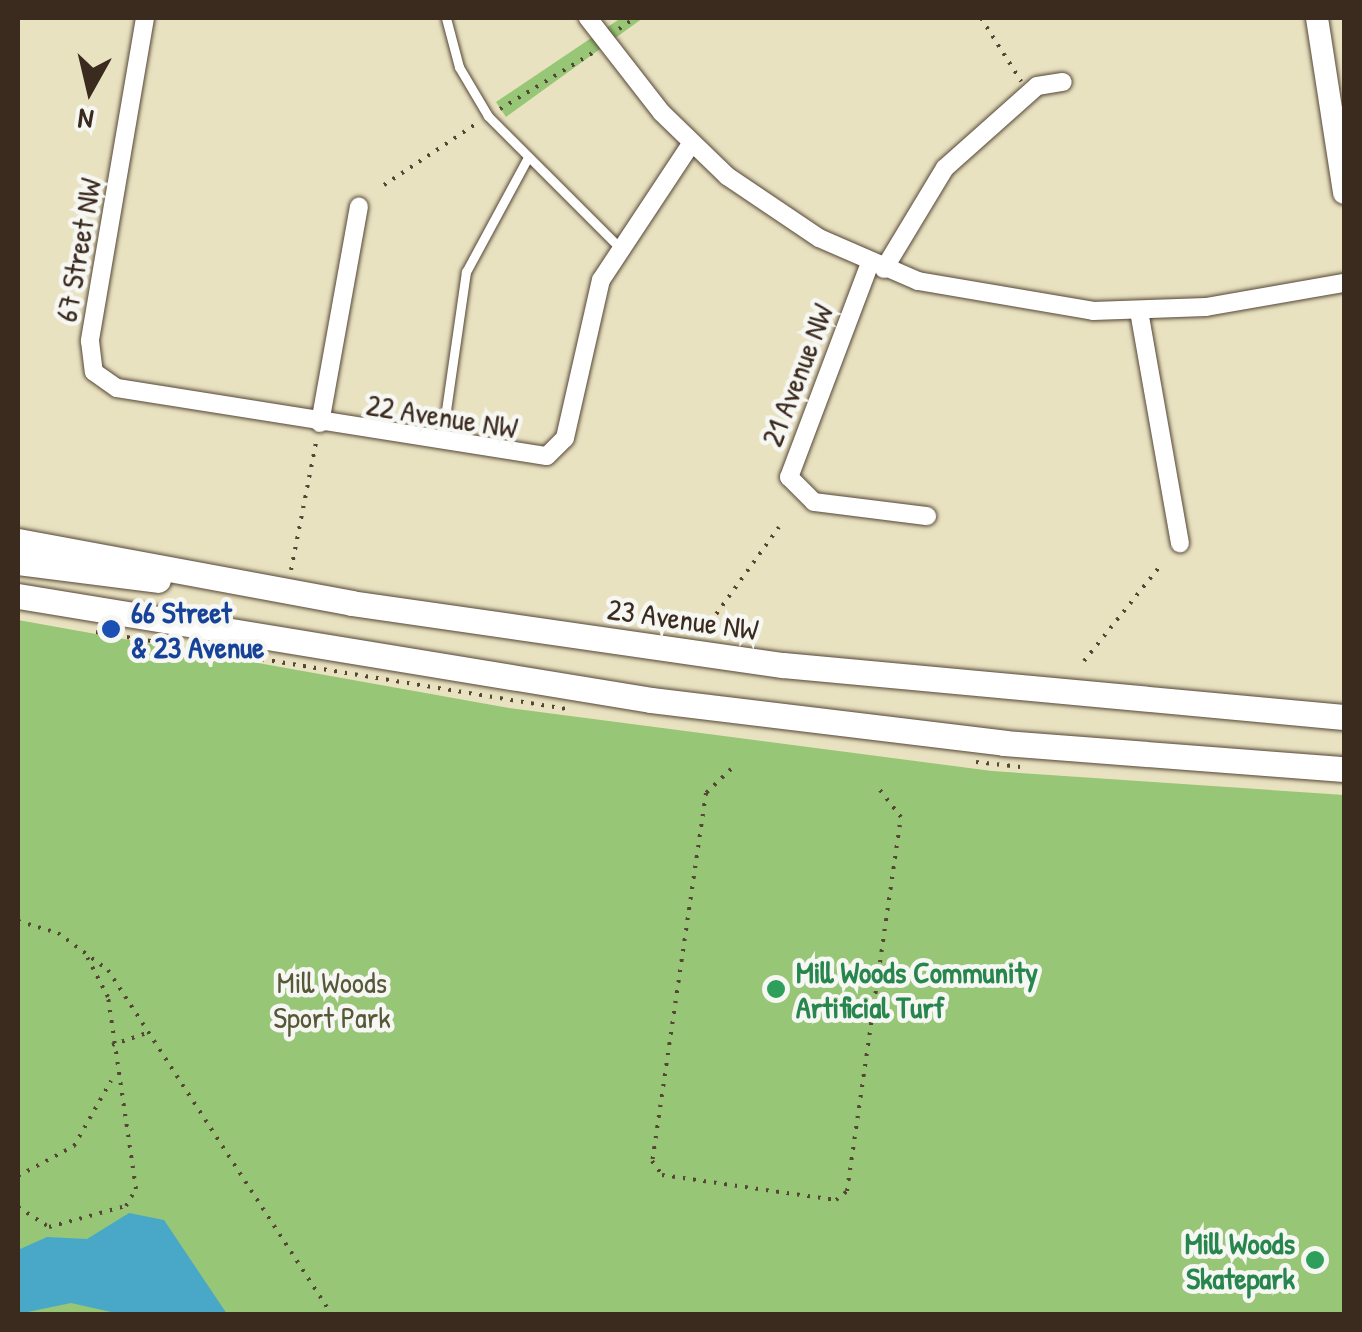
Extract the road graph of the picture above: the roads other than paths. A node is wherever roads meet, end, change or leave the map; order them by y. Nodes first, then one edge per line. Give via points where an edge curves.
1 (145, 18) edge
2 (446, 18) edge
3 (588, 18) edge
4 (1317, 18) edge
5 (1063, 82) dead end
6 (691, 144) junction
7 (527, 159) junction
8 (1344, 193) edge
9 (359, 206) dead end
10 (620, 248) junction
11 (877, 266) junction
12 (1344, 282) edge
13 (1139, 311) junction
14 (94, 372) joint
15 (318, 430) junction
16 (442, 444) junction
17 (927, 516) dead end
18 (18, 529) edge
19 (18, 541) edge
20 (1180, 544) dead end
21 (71, 551) junction
22 (18, 562) edge
23 (202, 575) junction
24 (18, 596) edge
25 (1344, 717) edge
26 (1344, 769) edge

1 - 14 street, 67 Street NW via 90,342
2 - 7 lane via 459,66
3 - 6 street
4 - 8 street
5 - 11 street, 21 Avenue NW via 1037,86 945,168
6 - 10 street
6 - 11 street via 780,214
7 - 10 lane
7 - 16 lane via 466,272
9 - 15 street, 22 Avenue NW
10 - 16 street, 22 Avenue NW via 590,308 568,428 554,452 530,458
11 - 13 street via 1003,302
11 - 17 street, 21 Avenue NW via 789,477 814,502
12 - 13 street
13 - 20 street
14 - 15 street, 22 Avenue NW via 117,388
15 - 16 street, 22 Avenue NW
18 - 21 main road
19 - 21 main road, 23 Avenue NW
21 - 23 main road, 23 Avenue NW
22 - 23 main road via 146,581
23 - 25 main road, 23 Avenue NW via 784,665
24 - 26 main road via 688,705 1004,743

